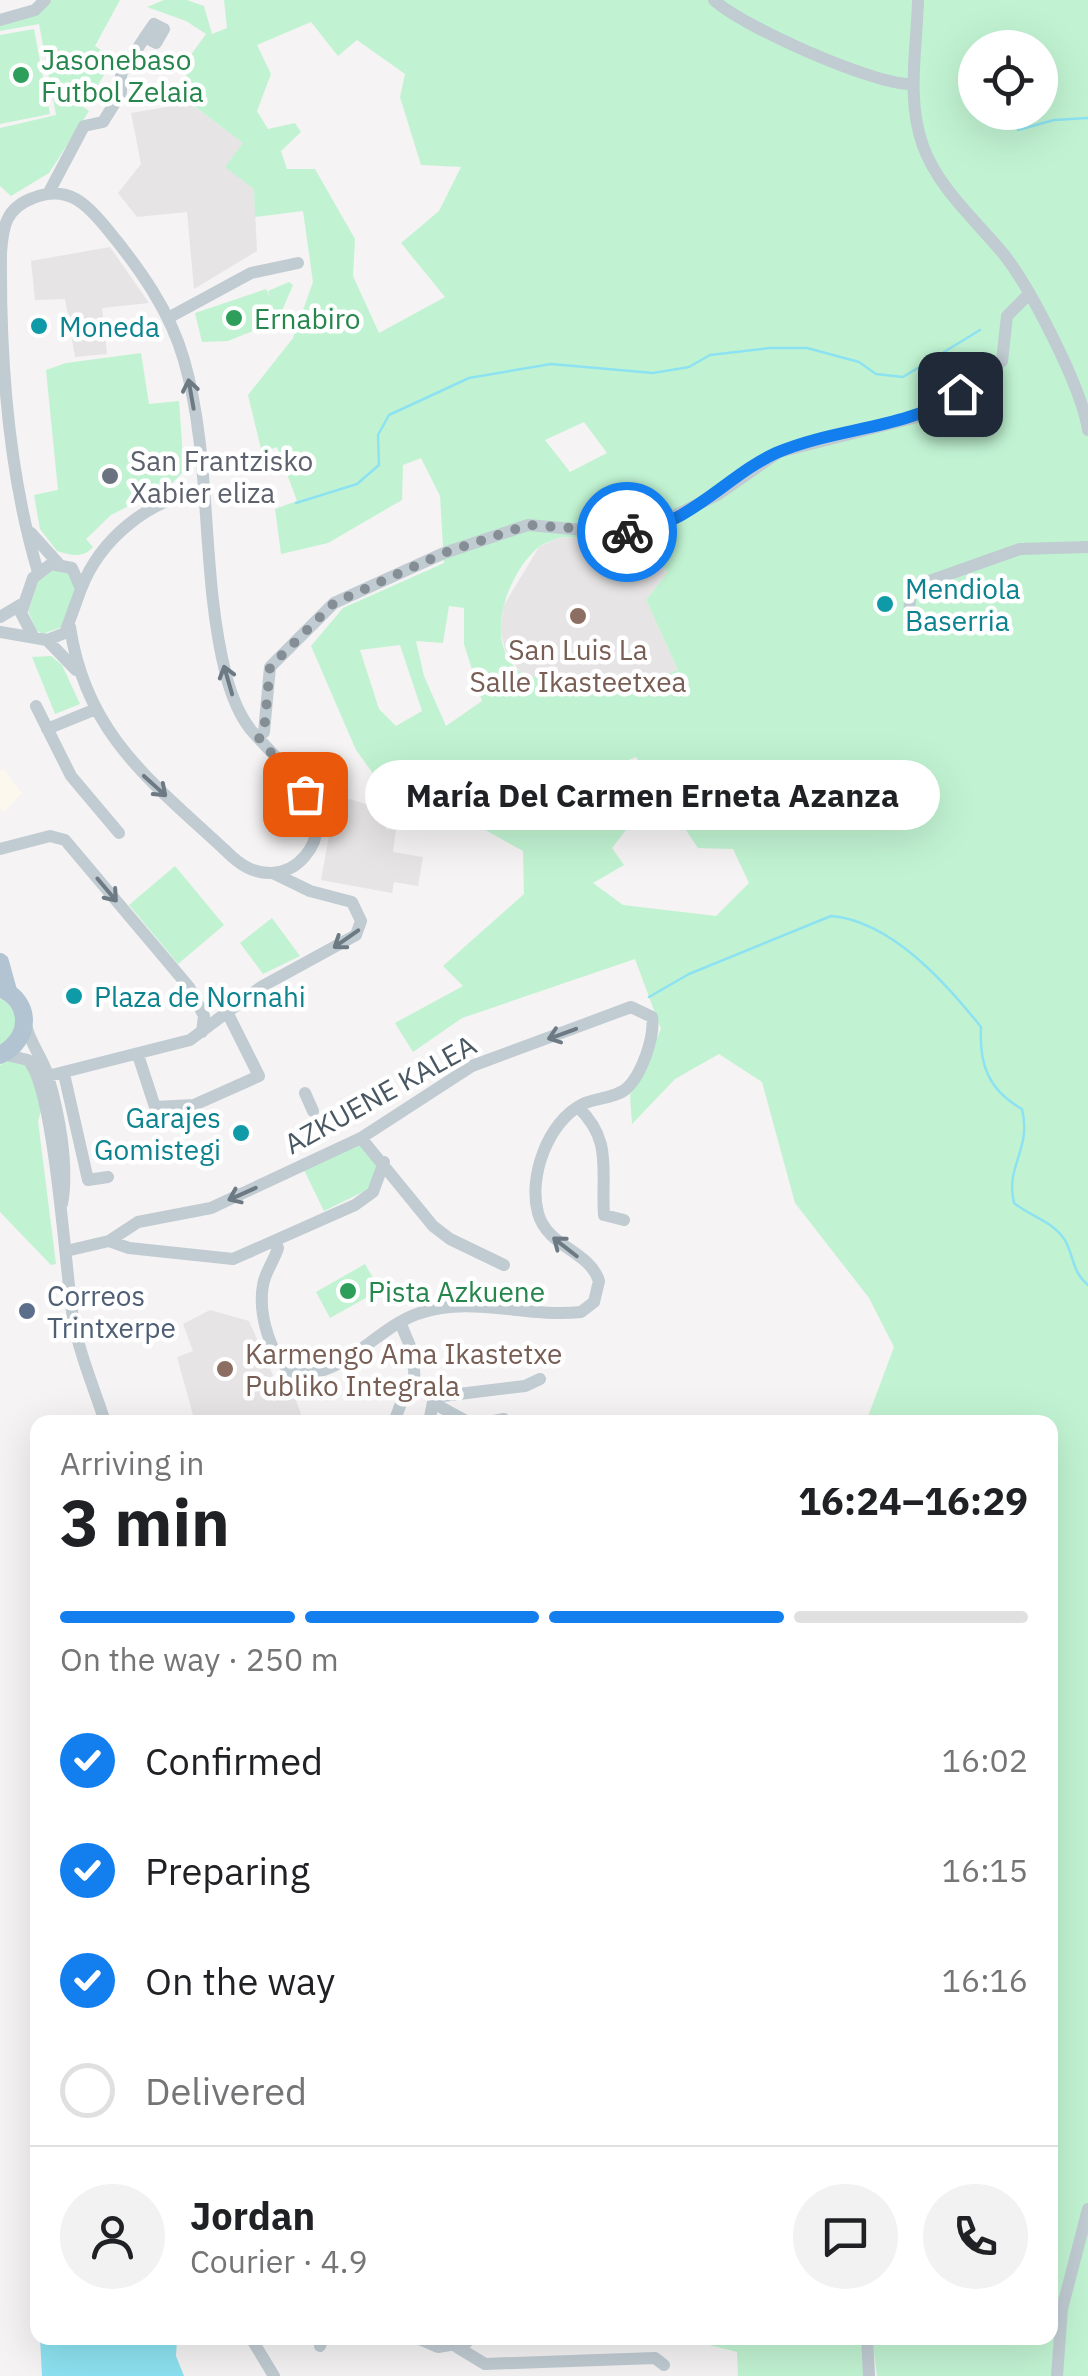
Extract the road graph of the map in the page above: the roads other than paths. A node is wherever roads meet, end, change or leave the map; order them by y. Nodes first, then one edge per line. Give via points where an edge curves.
1 (45, 0) edge
2 (714, 0) edge
3 (918, 0) edge
4 (0, 20) edge
5 (145, 37) dead end
6 (912, 84) junction
7 (48, 194) junction
8 (298, 264) dead end
9 (1027, 296) junction
10 (168, 318) junction
11 (1088, 430) edge
12 (202, 491) junction
13 (27, 526) junction
14 (1088, 547) edge
15 (98, 557) junction
16 (61, 564) junction
17 (38, 572) junction
18 (81, 589) junction
19 (22, 604) junction
20 (0, 617) edge
21 (909, 623) dead end
22 (70, 627) junction
23 (0, 632) edge
24 (33, 636) junction
25 (48, 640) junction
26 (85, 684) junction
27 (36, 706) dead end
28 (96, 710) junction
29 (46, 729) junction
30 (259, 738) junction
31 (119, 833) dead end
32 (0, 849) edge
33 (272, 873) junction
34 (0, 962) edge
35 (4, 990) edge
36 (228, 1014) junction
37 (25, 1022) junction
38 (202, 1032) junction
39 (1, 1054) edge
40 (138, 1054) junction
41 (64, 1074) junction
42 (48, 1076) junction
43 (305, 1094) dead end
44 (578, 1107) junction
45 (313, 1111) dead end
46 (361, 1138) junction
47 (384, 1162) junction
48 (108, 1177) dead end
49 (62, 1206) junction
50 (624, 1220) dead end
51 (129, 1226) junction
52 (109, 1241) junction
53 (275, 1241) junction
54 (129, 1248) junction
55 (66, 1251) junction
56 (504, 1265) dead end
57 (400, 1322) junction
58 (540, 1379) dead end
59 (415, 1386) junction
60 (434, 1400) junction
61 (103, 1415) edge
62 (397, 1415) edge
63 (431, 1415) edge
64 (457, 1415) edge
65 (1088, 2209) edge
66 (255, 2345) edge
67 (468, 2345) edge
68 (867, 2345) edge
69 (664, 2365) dead end
70 (274, 2376) edge
71 (869, 2376) edge
72 (1057, 2376) edge

1 - 4 street via 35,10
2 - 6 street via 832,61
3 - 6 street
5 - 7 street via 120,74 121,93 102,122 84,126
6 - 9 street via 922,144 940,178 1001,252
7 - 10 street via 62,192 88,206
7 - 13 street via 8,215 0,252 4,360
8 - 10 street via 252,273
9 - 11 street via 1082,399
9 - 30 street via 1007,316 1002,361 921,416 779,452 716,494 634,532 550,524 513,528 334,603 270,667
12 -> 10 street via 190,385
12 - 15 street via 141,513
30 -> 12 street via 226,676
13 - 16 street
13 - 17 street
14 - 21 street via 1020,549 924,583 910,597
15 - 16 street
15 - 18 street
16 - 17 street
16 - 18 street via 78,574
17 - 19 street
18 - 22 street
19 - 20 street
19 - 24 street
22 - 25 street
22 - 26 street
23 - 24 street
24 - 25 street
25 - 26 street
26 - 28 street
27 - 29 street
28 - 29 street
28 -> 33 street via 136,769 234,859
29 - 31 street via 70,776
30 - 33 street via 311,803 316,822 304,857
32 -> 38 street via 50,836 65,840 189,987 204,1016
33 -> 36 street via 352,902 360,929
34 - 35 main road
35 - 37 main road via 20,1003
36 - 38 street
36 - 40 street via 259,1076 194,1105 155,1107
37 - 39 main road via 19,1042
37 - 42 street
38 - 40 street
39 - 49 street via 28,1060 40,1078
40 - 41 street
41 - 42 street
41 - 48 street via 81,1165 88,1180
42 - 49 street
43 - 45 street
44 -> 46 street, AZKUENE KALEA via 624,1091 653,1036 652,1017 631,1007 472,1066
44 - 50 street via 596,1123 604,1215
57 -> 44 street via 456,1306 569,1313 594,1302 600,1290 596,1272 558,1244 535,1197 542,1154
46 - 47 street
46 -> 51 street, AZKUENE KALEA via 211,1208
47 - 53 street via 373,1192
47 - 56 street via 433,1226
49 - 55 street
51 - 52 street, AZKUENE KALEA
51 - 54 street via 123,1238
52 - 54 street
52 - 55 street
53 - 54 street via 233,1259
53 - 57 street via 262,1302 273,1349 286,1368 326,1372
55 - 61 street via 76,1330
57 - 59 street via 413,1353
58 - 60 street
59 - 60 street
59 - 62 street
60 - 63 street
60 - 64 street
65 - 72 street via 1062,2309
66 - 70 street
67 - 69 street via 495,2364 654,2358
68 - 71 street

